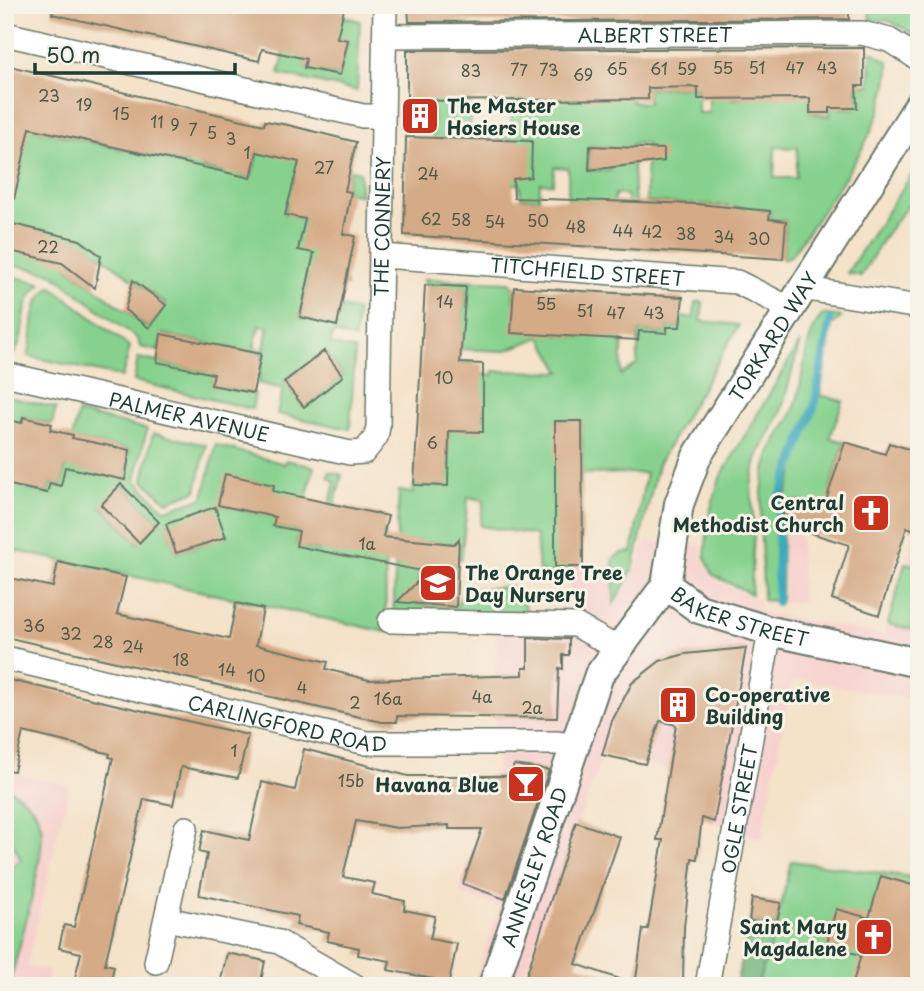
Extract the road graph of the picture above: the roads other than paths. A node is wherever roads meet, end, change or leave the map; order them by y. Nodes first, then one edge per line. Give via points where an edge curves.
1 (385, 5) edge
2 (5, 34) edge
3 (385, 36) junction
4 (919, 60) edge
5 (919, 104) edge
6 (382, 116) junction
7 (382, 256) junction
8 (795, 298) junction
9 (919, 307) edge
10 (5, 374) edge
11 (370, 445) joint
12 (666, 585) junction
13 (390, 621) dead end
14 (771, 631) junction
15 (617, 648) junction
16 (5, 659) edge
17 (919, 663) edge
18 (574, 746) junction
19 (186, 828) dead end
20 (166, 919) junction
21 (156, 962) dead end
22 (324, 979) edge
23 (355, 986) edge
24 (493, 986) edge
25 (707, 986) edge

1 - 3 street, THE CONNERY
2 - 6 street via 363,116
3 - 4 street, ALBERT STREET via 862,33 889,40
3 - 6 street, THE CONNERY
5 - 8 street, TORKARD WAY
6 - 7 street, THE CONNERY
7 - 8 street, TITCHFIELD STREET via 737,282
7 - 11 street, THE CONNERY via 378,427
8 - 9 street, TITCHFIELD STREET
8 - 12 street, TORKARD WAY via 697,456 679,504
10 - 11 street, PALMER AVENUE via 356,454
12 - 14 street, BAKER STREET via 699,609
12 - 15 street, BAKER STREET
13 - 15 street via 576,625
14 - 17 street, BAKER STREET
14 - 25 street, OGLE STREET
15 - 18 street, BAKER STREET via 599,675
16 - 18 street, CARLINGFORD ROAD via 367,743
18 - 24 street, ANNESLEY ROAD
19 - 20 street
20 - 21 street
20 - 22 street via 279,942
22 - 23 street

